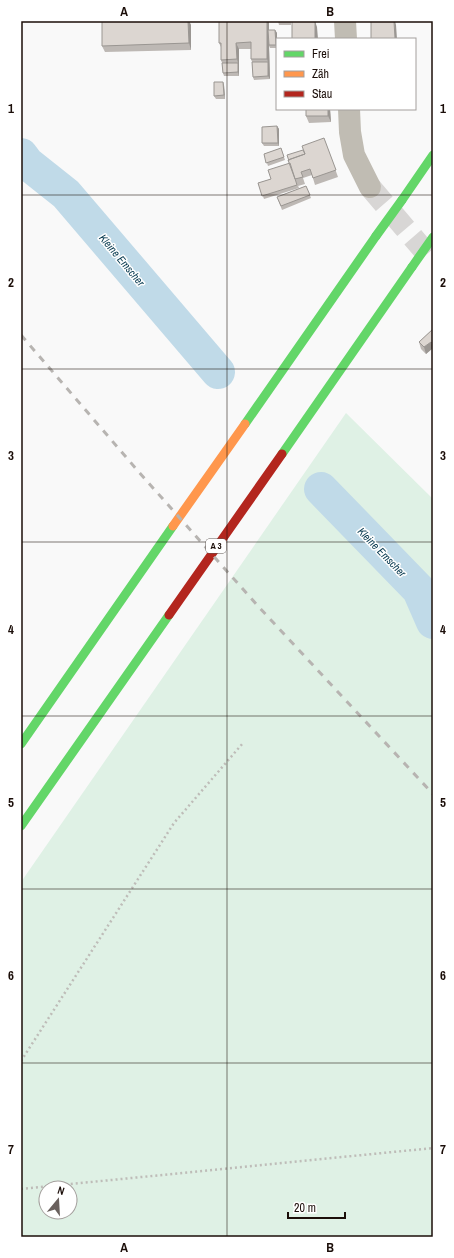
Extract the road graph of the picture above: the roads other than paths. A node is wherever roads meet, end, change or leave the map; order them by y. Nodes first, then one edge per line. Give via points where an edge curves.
1 (345, 21) edge
2 (346, 38) edge
3 (349, 110) edge
4 (433, 154) edge
5 (370, 187) tunnel mouth
6 (433, 237) edge
7 (21, 744) edge
8 (21, 826) edge

1 - 2 street
3 - 5 street via 354,155
4 - 7 highway, bridge
6 - 8 highway, A 3, bridge

